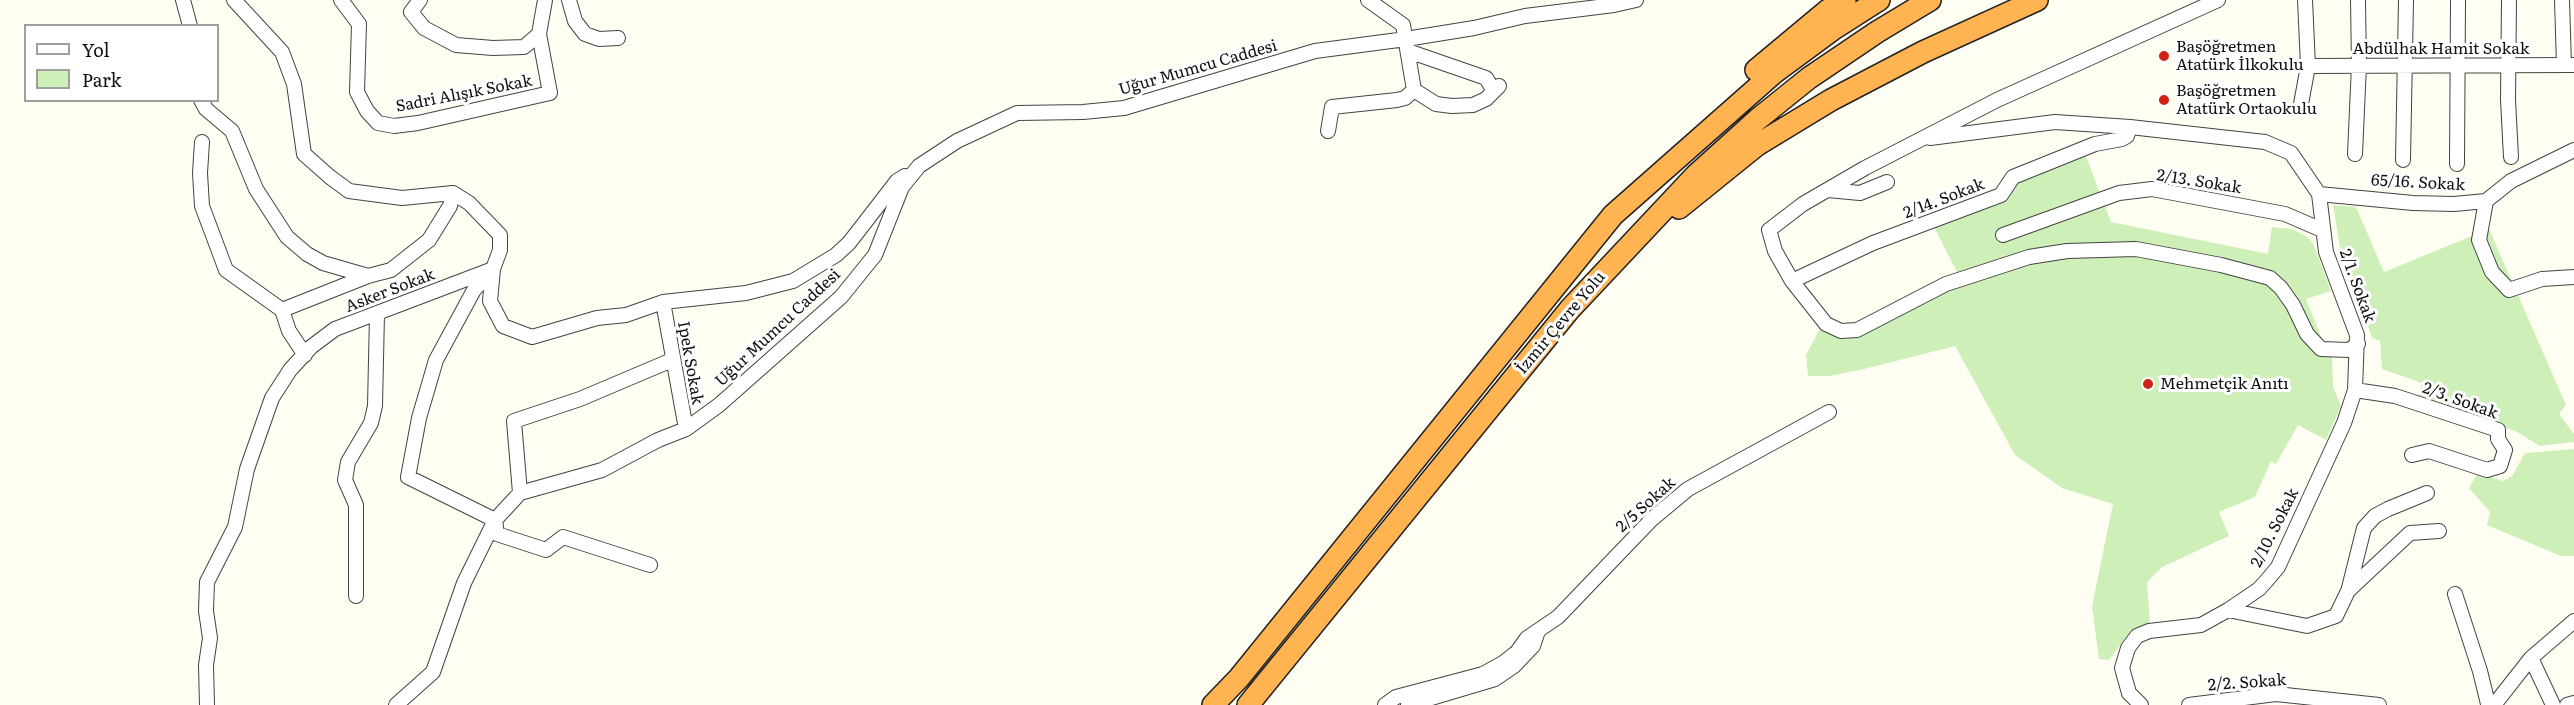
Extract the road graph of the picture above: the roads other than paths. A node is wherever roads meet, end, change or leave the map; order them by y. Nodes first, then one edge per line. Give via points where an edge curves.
1 (183, 0) edge
2 (234, 0) edge
3 (341, 0) edge
4 (546, 0) edge
5 (569, 0) edge
6 (1368, 0) edge
7 (1636, 0) edge
8 (1845, 0) edge
9 (1879, 0) edge
10 (1930, 0) edge
11 (2037, 0) edge
12 (2218, 0) edge
13 (2305, 0) edge
14 (2358, 0) edge
15 (2406, 0) edge
16 (2458, 0) edge
17 (2509, 0) edge
18 (2562, 0) edge
19 (413, 4) edge
20 (189, 24) edge
21 (539, 34) junction
22 (618, 38) dead end
23 (1407, 45) junction
24 (2508, 64) junction
25 (2359, 65) junction
26 (2406, 65) junction
27 (2569, 65) edge
28 (2308, 66) junction
29 (2458, 66) junction
30 (1414, 90) junction
31 (202, 102) edge
32 (2301, 104) dead end
33 (2130, 127) junction
34 (1328, 131) dead end
35 (2574, 136) edge
36 (1920, 140) junction
37 (202, 142) dead end
38 (2570, 151) edge
39 (2355, 154) dead end
40 (2511, 157) dead end
41 (2403, 160) dead end
42 (2457, 164) dead end
43 (919, 166) junction
44 (1887, 182) dead end
45 (1828, 190) junction
46 (453, 193) junction
47 (2319, 194) junction
48 (2486, 201) junction
49 (1613, 215) junction
50 (2322, 230) junction
51 (2003, 235) dead end
52 (1630, 245) junction
53 (493, 269) junction
54 (368, 276) junction
55 (2574, 280) edge
56 (1792, 281) junction
57 (663, 302) junction
58 (282, 309) junction
59 (377, 314) junction
60 (2358, 344) junction
61 (305, 355) junction
62 (672, 360) junction
63 (2355, 390) junction
64 (1829, 412) dead end
65 (686, 429) junction
66 (2412, 455) dead end
67 (520, 493) junction
68 (2427, 493) dead end
69 (495, 520) junction
70 (2439, 531) dead end
71 (650, 565) dead end
72 (2348, 591) junction
73 (2455, 594) dead end
74 (356, 596) dead end
75 (2228, 610) junction
76 (2574, 621) edge
77 (1538, 631) junction
78 (2531, 658) junction
79 (2574, 703) edge
80 (207, 705) edge
81 (396, 705) edge
82 (1213, 705) edge
83 (1248, 705) edge
84 (1385, 705) edge
85 (1408, 705) edge
86 (2140, 705) edge
87 (2189, 705) edge
88 (2379, 705) edge
89 (2487, 705) edge
90 (2553, 705) edge
91 (2567, 705) edge

1 - 20 street
2 - 46 street via 282,52 294,84 304,154 330,177 349,191 391,197
3 - 21 street, Sadri Alışık Sokak via 359,24 357,92 378,123 394,126 550,93
4 - 21 street
5 - 22 street via 575,21 585,34 598,39
6 - 23 street via 1403,25
7 - 23 street, Uğur Mumcu Caddesi via 1525,16
8 - 49 highway via 1717,104
9 - 49 highway, İzmir Çevre Yolu via 1775,72
10 - 52 highway, İzmir Çevre Yolu via 1809,78 1758,118 1696,175
11 - 52 highway via 1923,52 1756,145
12 - 36 street via 1997,100
13 - 28 street
14 - 25 street
15 - 26 street
16 - 29 street
17 - 24 street
18 - 27 street
19 - 21 street via 424,28 456,45 524,47
23 - 30 street
23 - 30 street via 1486,78 1497,88 1473,105 1452,106 1436,104
23 - 43 street, Uğur Mumcu Caddesi via 1315,51 1124,108 1017,113 957,141
24 - 27 street, Abdülhak Hamit Sokak
24 - 29 street, Abdülhak Hamit Sokak
24 - 40 street
25 - 26 street, Abdülhak Hamit Sokak
25 - 28 street, Abdülhak Hamit Sokak
25 - 39 street
26 - 29 street, Abdülhak Hamit Sokak
26 - 41 street
28 - 32 street
29 - 42 street
30 - 34 street via 1397,100 1332,107
31 - 54 street via 232,131 256,189 287,237 323,263
33 - 36 street via 2041,123
33 - 47 street via 2265,142 2291,153
33 - 56 street, 2/14. Sokak via 2122,139 2095,144 2013,177 2001,195 1873,243
35 - 38 street
36 - 45 street
37 - 58 street via 202,206 226,270
38 - 48 street, 65/16. Sokak via 2511,181
43 - 57 street via 897,181 836,255 793,281 746,293
43 - 65 street, Uğur Mumcu Caddesi via 902,188 875,255 841,297 719,405
44 - 45 street via 1860,194
45 - 56 street via 1769,230 1775,251
46 - 53 street via 501,234
46 - 54 street via 450,206 429,240 391,270
47 - 48 street, 65/16. Sokak via 2414,203
47 - 50 street, 2/1. Sokak
48 - 55 street via 2479,240 2492,272 2509,290 2542,279
49 - 82 highway, İzmir Çevre Yolu via 1239,678
50 - 51 street, 2/13. Sokak via 2285,214 2152,189 2120,193
50 - 60 street, 2/1. Sokak
52 - 83 highway, İzmir Çevre Yolu via 1570,309
53 - 57 street via 489,301 503,326 532,337 597,318 626,315
53 - 59 street, Asker Sokak
53 - 69 street via 474,290 436,360 419,418 408,477
54 - 58 street
56 - 60 street via 1826,324 1841,331 1857,330 1946,284 2029,257 2067,251 2136,249 2270,278 2281,288 2307,334 2321,349 2349,350
57 - 62 street, Ipek Sokak
58 - 61 street via 289,331
59 - 61 street, Asker Sokak via 335,329
59 - 74 street via 375,406 371,423 348,462 345,480 356,505
60 - 63 street, 2/1. Sokak
61 - 80 street, Asker Sokak via 272,398 247,469 235,527 207,582
62 - 65 street, Ipek Sokak
62 - 67 street via 580,399 514,421
63 - 66 street, 2/3. Sokak via 2395,396 2503,431 2498,439 2505,450 2500,466 2487,470 2429,451
63 - 75 street, 2/10. Sokak via 2344,423 2278,567 2259,589
64 - 77 street, 2/5 Sokak via 1688,489 1653,519 1558,617
65 - 67 street, Uğur Mumcu Caddesi via 602,470
67 - 69 street
68 - 72 street via 2375,516 2364,528
69 - 71 street via 497,534 546,550 562,537
69 - 81 street via 464,583 432,672
70 - 72 street via 2410,533
72 - 75 street via 2336,616 2307,626
73 - 89 street
75 - 86 street, 2/10. Sokak via 2201,625 2137,636 2128,648 2122,668 2129,693
76 - 78 street
77 - 84 street, 2/5 Sokak via 1503,663 1483,674 1396,697
77 - 85 street, 2/5 Sokak via 1533,646 1495,679
78 - 89 street
78 - 90 street
79 - 91 street
87 - 88 street, 2/2. Sokak via 2276,694

